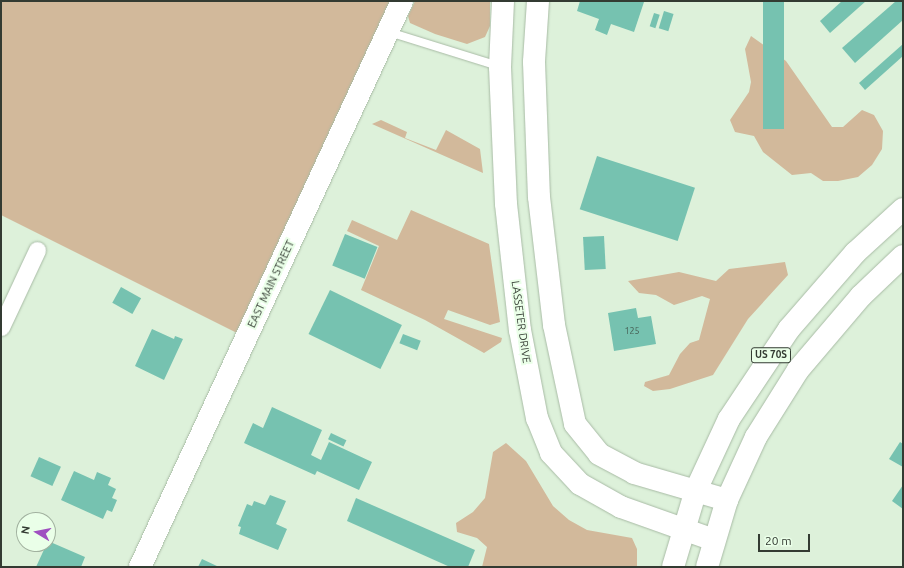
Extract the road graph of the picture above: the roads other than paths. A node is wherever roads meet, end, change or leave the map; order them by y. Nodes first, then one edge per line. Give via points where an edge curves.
1 (402, 1) edge
2 (503, 1) edge
3 (538, 1) edge
4 (388, 32) junction
5 (500, 67) junction
6 (903, 209) edge
7 (37, 250) dead end
8 (903, 256) edge
9 (1, 327) edge
10 (696, 490) junction
11 (727, 500) junction
12 (682, 530) junction
13 (714, 540) junction
14 (140, 567) edge
15 (673, 567) edge
16 (707, 567) edge

1 - 4 street, EAST MAIN STREET
2 - 5 street, LASSETER DRIVE
3 - 10 street via 534,62 539,197 554,325 575,424 598,454 634,473
4 - 5 lane
4 - 14 street, EAST MAIN STREET
5 - 12 street, LASSETER DRIVE via 507,222 520,330 540,425 551,453 580,484 621,507
6 - 10 street, US 70S via 855,253 788,329 729,419
7 - 9 street
8 - 11 street, US 70S via 861,296 798,370 756,437
10 - 11 street
10 - 12 street, US 70S
11 - 13 street, US 70S
12 - 13 street, LASSETER DRIVE
12 - 15 street, US 70S
13 - 16 street, US 70S

